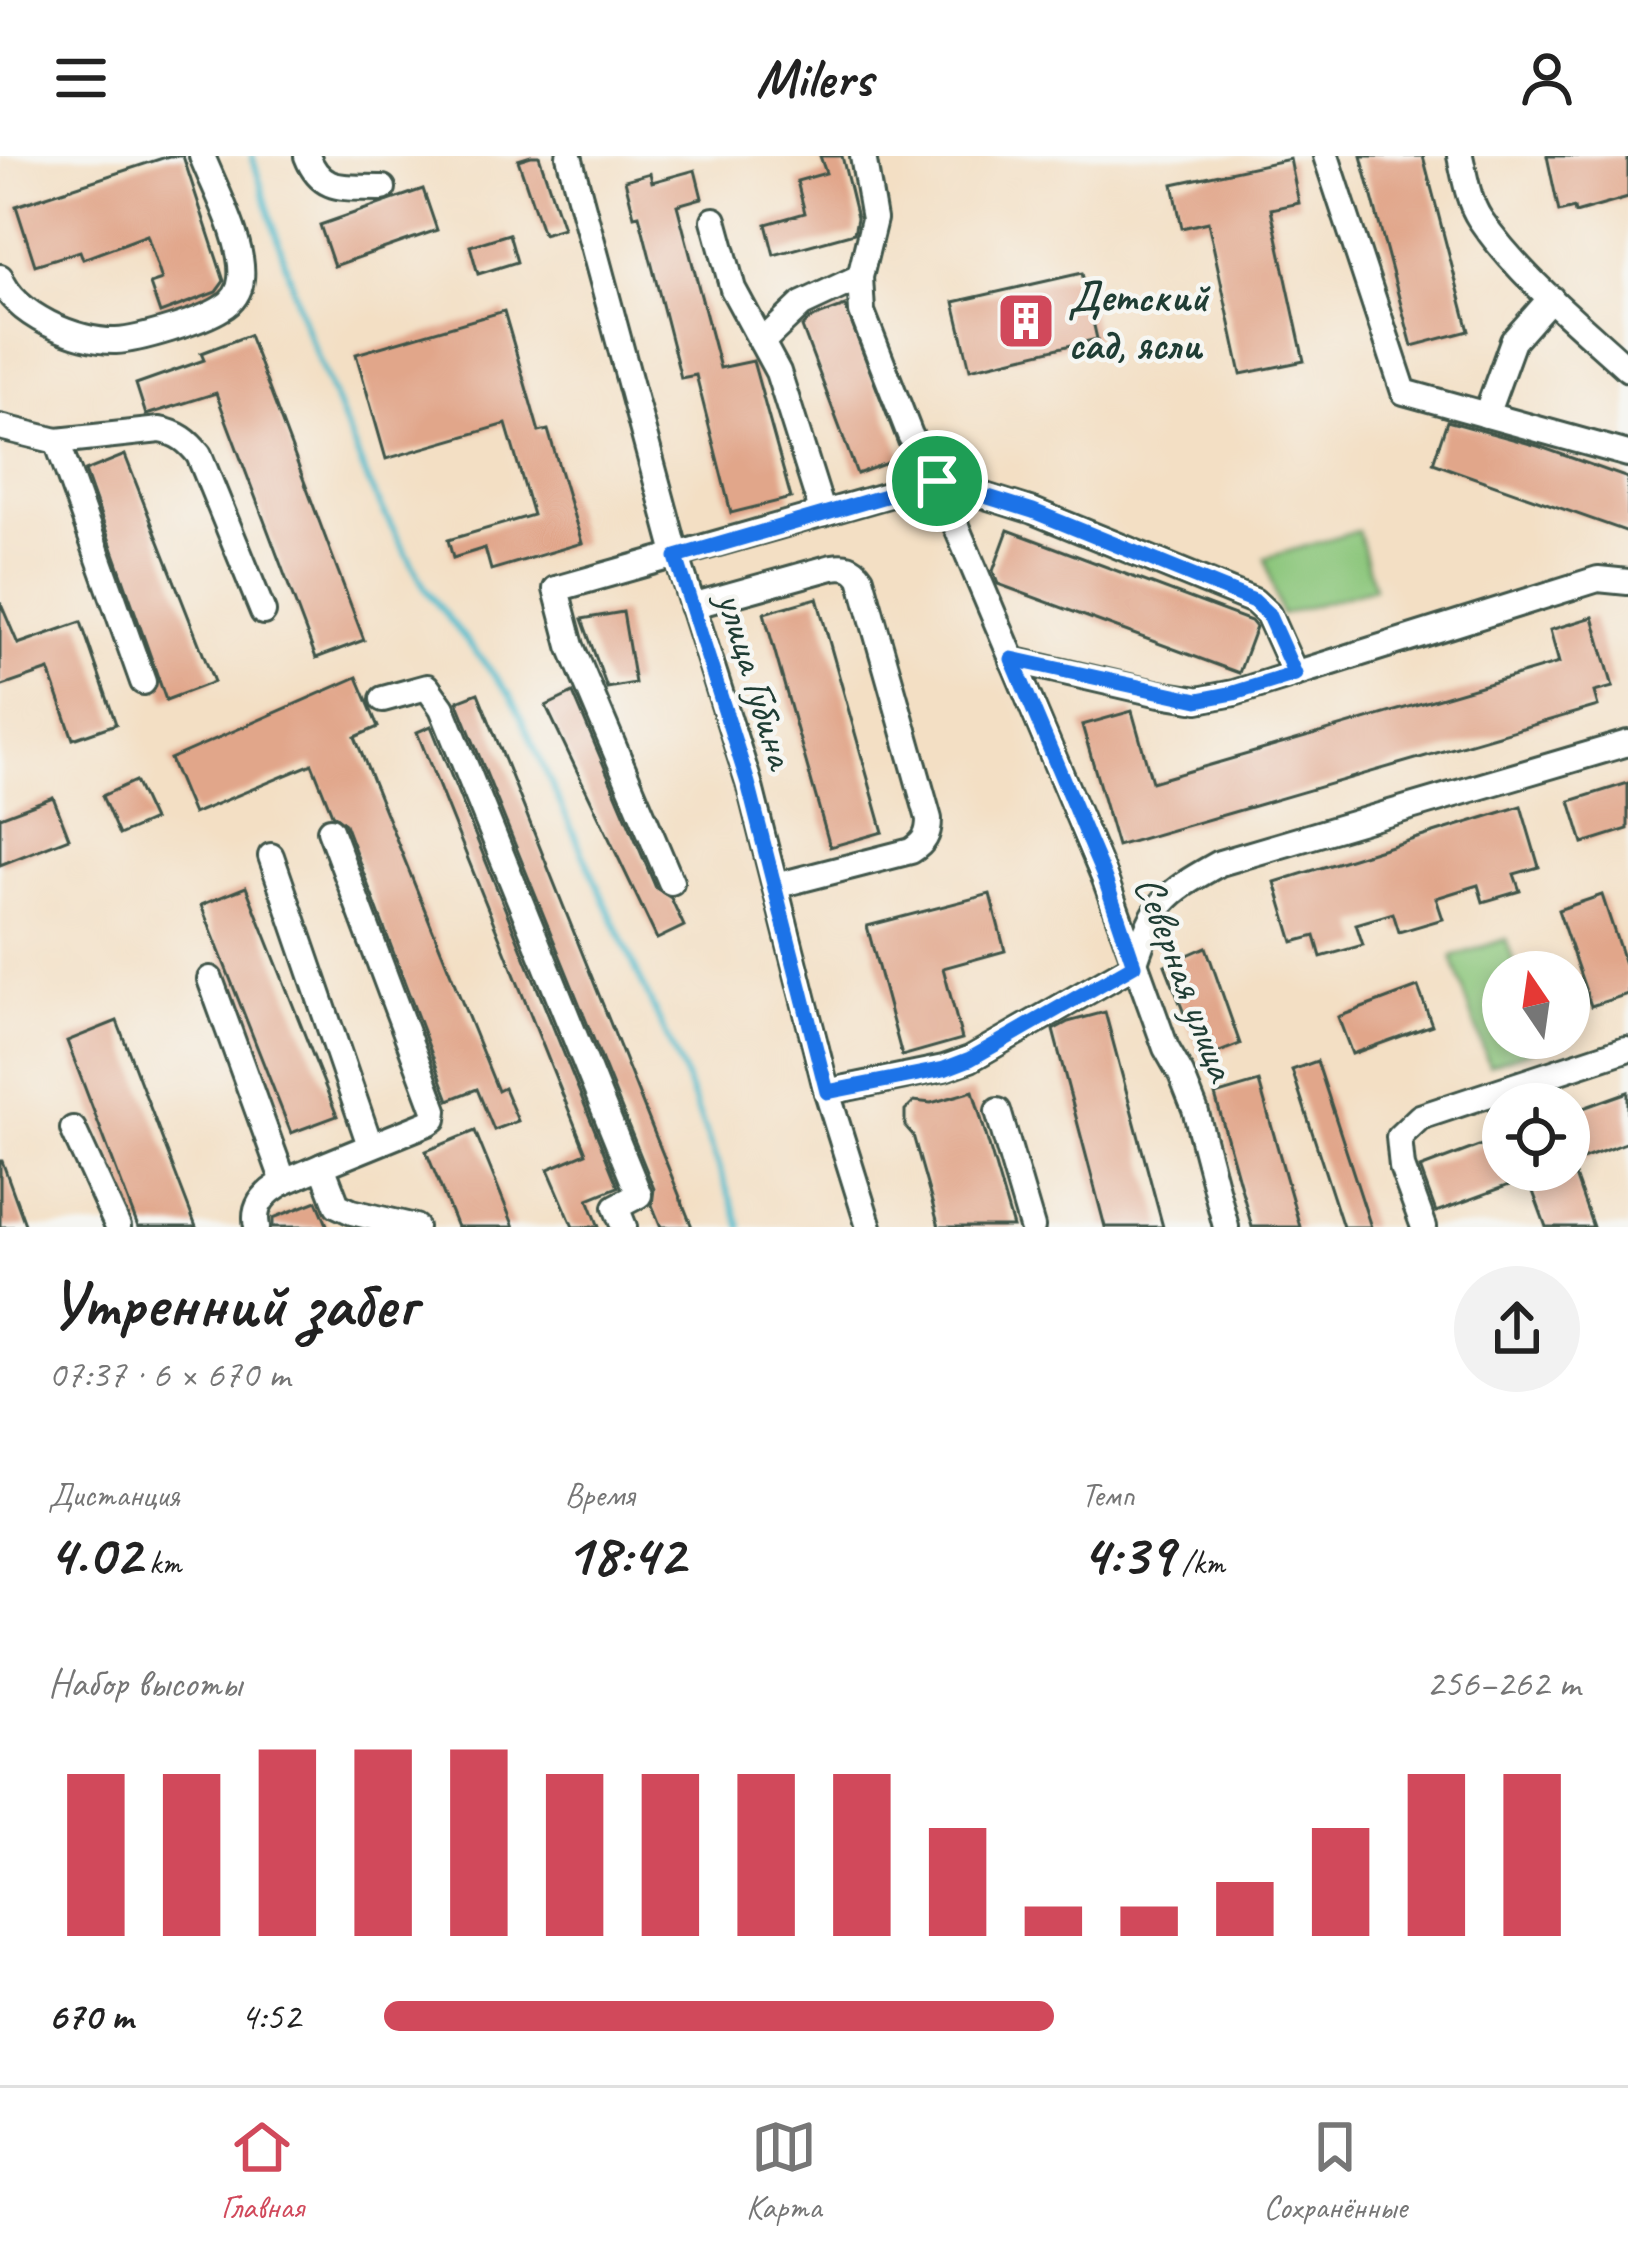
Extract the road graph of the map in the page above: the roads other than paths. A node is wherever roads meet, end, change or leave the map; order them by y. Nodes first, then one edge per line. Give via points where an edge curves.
1 (202, 156) edge
2 (307, 156) edge
3 (569, 156) edge
4 (863, 156) edge
5 (1325, 156) edge
6 (1460, 156) edge
7 (382, 188) dead end
8 (714, 220) dead end
9 (0, 277) edge
10 (860, 278) junction
11 (1551, 298) junction
12 (762, 342) junction
13 (1628, 369) edge
14 (1486, 415) junction
15 (0, 427) edge
16 (57, 441) junction
17 (1628, 454) edge
18 (937, 481) junction
19 (823, 514) junction
20 (676, 557) junction
21 (1628, 582) edge
22 (692, 606) junction
23 (263, 612) dead end
24 (1012, 659) junction
25 (1295, 674) junction
26 (143, 682) dead end
27 (383, 699) dead end
28 (1628, 743) edge
29 (329, 830) dead end
30 (272, 856) dead end
31 (671, 882) dead end
32 (775, 886) junction
33 (1134, 965) junction
34 (210, 979) dead end
35 (1626, 1048) edge
36 (827, 1092) junction
37 (998, 1111) dead end
38 (74, 1129) dead end
39 (370, 1145) junction
40 (322, 1166) junction
41 (284, 1182) junction
42 (118, 1227) edge
43 (257, 1227) edge
44 (415, 1227) edge
45 (624, 1227) edge
46 (869, 1227) edge
47 (1032, 1227) edge
48 (1226, 1227) edge
49 (1424, 1227) edge

1 - 9 street via 240,254 242,280 221,309 117,341 78,335 23,308
2 - 7 street via 327,184
3 - 20 street, улица Губина
4 - 10 street via 874,219
5 - 14 street via 1404,392
6 - 11 street via 1481,220
8 - 12 street via 733,289
10 - 12 street via 802,304
10 - 18 street, Северная улица via 862,312 910,436
11 - 13 street
11 - 14 street via 1513,340
12 - 19 street
14 - 17 street
15 - 16 street
16 - 23 street via 160,430 190,443
16 - 26 street
18 - 19 street
18 - 24 street, Северная улица
18 - 25 street via 1254,601
19 - 20 street
20 - 22 street, улица Губина
20 - 31 street via 556,589 571,646
21 - 25 street via 1598,579
22 - 32 street, улица Губина
22 - 32 street via 832,567 861,578 929,831 911,850
24 - 25 street via 1198,700
24 - 33 street, Северная улица
27 - 45 street via 427,687 442,707 639,1195 616,1207
28 - 33 street via 1220,863 1176,887 1150,914
29 - 39 street via 435,1110 428,1123
30 - 39 street
32 - 36 street, улица Губина
33 - 36 street via 970,1059
33 - 48 street, Северная улица via 1195,1109
34 - 41 street
35 - 49 street via 1420,1117 1399,1137
36 - 46 street, улица Губина
37 - 47 street
38 - 42 street
39 - 40 street
40 - 41 street
40 - 44 street via 337,1205
41 - 43 street via 265,1193

